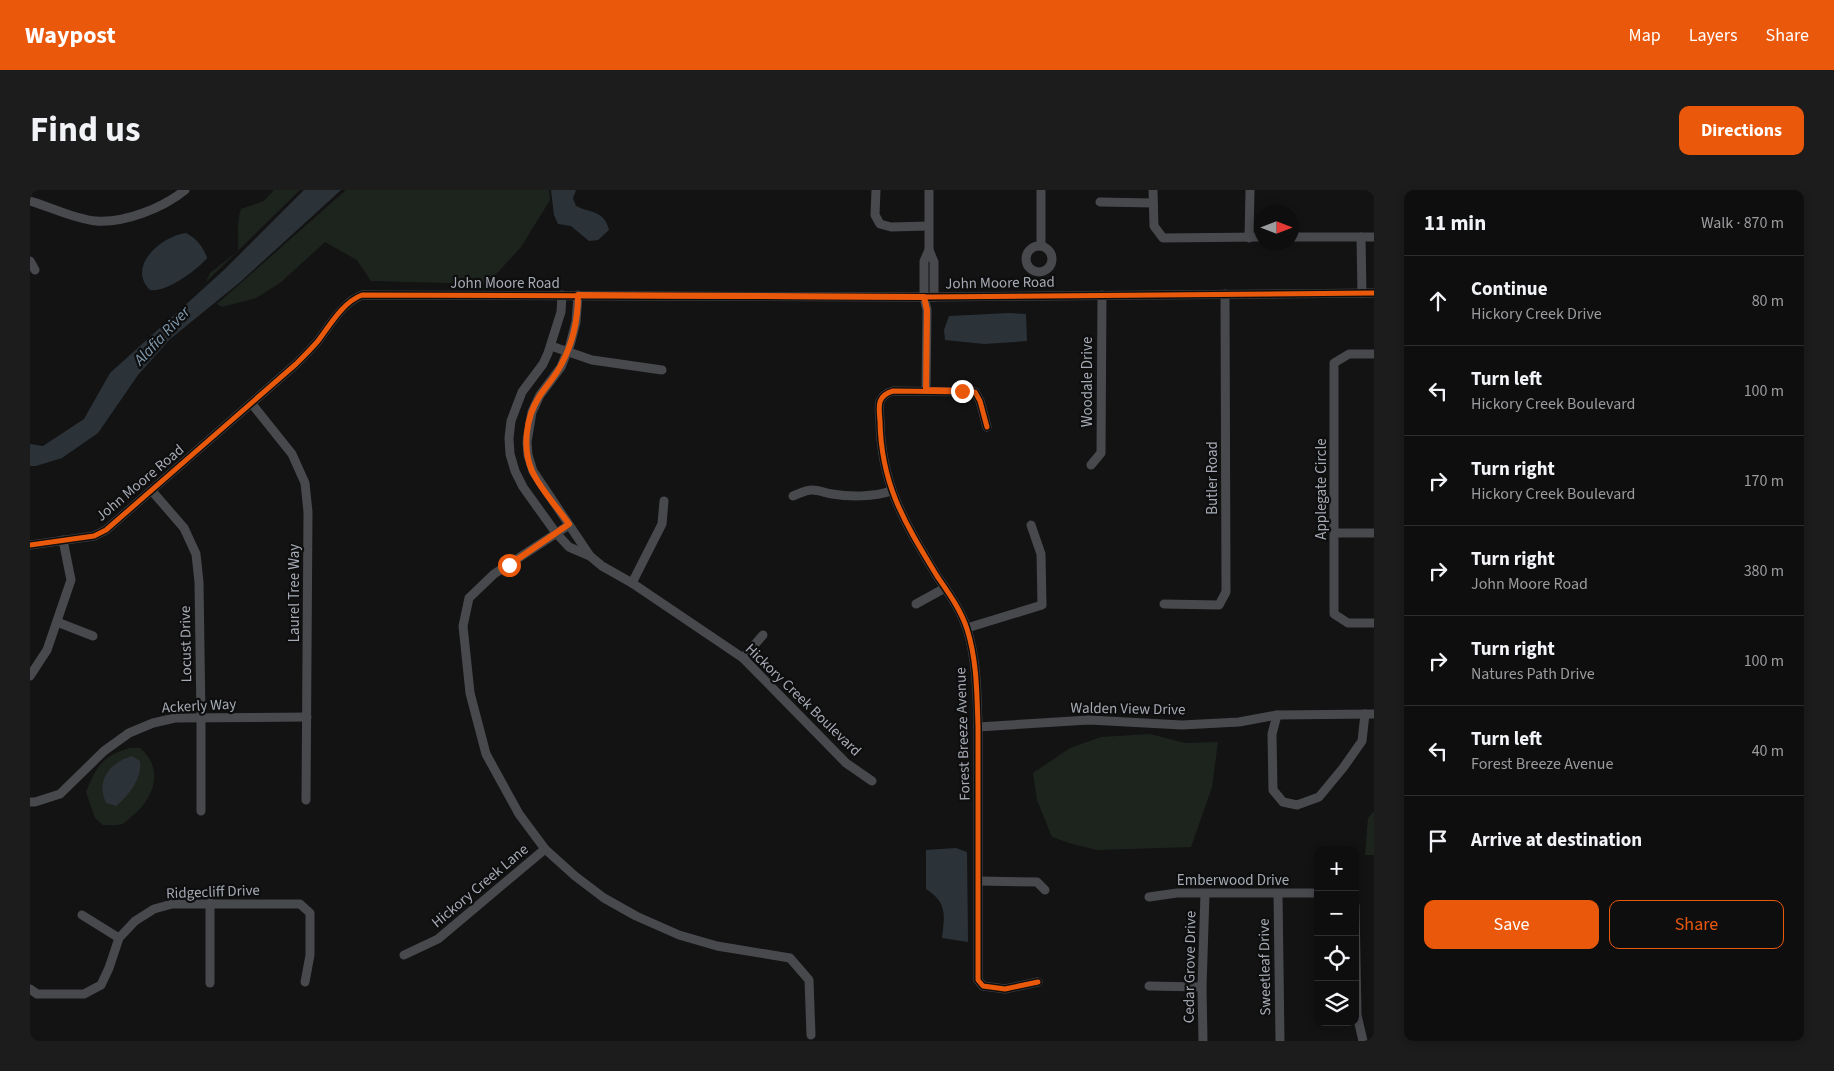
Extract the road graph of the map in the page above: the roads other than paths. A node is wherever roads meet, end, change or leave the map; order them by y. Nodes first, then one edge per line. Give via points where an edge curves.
1 (185, 190) edge
2 (876, 190) edge
3 (928, 190) edge
4 (1041, 190) edge
5 (1153, 190) edge
6 (1250, 190) edge
7 (30, 201) edge
8 (1100, 202) dead end
9 (1153, 203) junction
10 (928, 226) junction
11 (1299, 237) edge
12 (1361, 237) junction
13 (1374, 237) edge
14 (1249, 238) junction
15 (1254, 238) edge
16 (1041, 246) dead end
17 (929, 250) junction
18 (30, 260) edge
19 (35, 270) dead end
20 (924, 271) junction
21 (934, 271) junction
22 (1374, 293) edge
23 (1225, 294) junction
24 (1362, 294) junction
25 (562, 295) junction
26 (578, 295) junction
27 (1102, 295) junction
28 (924, 297) junction
29 (934, 297) junction
30 (551, 346) junction
31 (568, 352) junction
32 (1374, 354) edge
33 (662, 370) dead end
34 (926, 390) junction
35 (252, 404) junction
36 (987, 427) dead end
37 (1091, 465) dead end
38 (152, 491) junction
39 (891, 491) junction
40 (793, 496) dead end
41 (664, 501) dead end
42 (569, 524) junction
43 (1031, 525) dead end
44 (1335, 533) junction
45 (1374, 533) edge
46 (556, 534) junction
47 (63, 540) junction
48 (30, 545) edge
49 (590, 556) junction
50 (632, 583) junction
51 (945, 588) junction
52 (916, 604) dead end
53 (1164, 604) dead end
54 (57, 622) junction
55 (1374, 623) edge
56 (967, 628) junction
57 (763, 635) dead end
58 (93, 636) dead end
59 (743, 658) junction
60 (30, 676) edge
61 (1370, 714) edge
62 (1277, 715) junction
63 (201, 718) junction
64 (307, 718) junction
65 (978, 727) junction
66 (872, 781) dead end
67 (306, 800) dead end
68 (30, 802) edge
69 (200, 811) dead end
70 (545, 848) junction
71 (979, 882) junction
72 (1045, 890) dead end
73 (1314, 893) edge
74 (1205, 894) junction
75 (1278, 894) junction
76 (1149, 897) dead end
77 (210, 903) junction
78 (82, 915) dead end
79 (1356, 936) edge
80 (119, 938) junction
81 (404, 955) dead end
82 (305, 982) dead end
83 (1038, 982) dead end
84 (210, 983) dead end
85 (1149, 986) dead end
86 (1202, 987) junction
87 (30, 989) edge
88 (811, 1035) dead end
89 (1203, 1041) edge
90 (1280, 1041) edge
91 (1363, 1041) edge

1 - 7 street via 143,213 121,220 96,221
2 - 10 street via 875,215 880,224 891,227
3 - 10 street
4 - 16 street
5 - 9 street
6 - 14 street
8 - 9 street
9 - 14 street via 1154,226 1163,238
10 - 17 street
11 - 12 street
12 - 13 street
12 - 24 street
14 - 15 street
17 - 20 street
17 - 21 street
18 - 19 street
20 - 21 street
20 - 28 street
21 - 29 street
22 - 24 street, John Moore Road
23 - 24 street, John Moore Road
23 - 27 street, John Moore Road
23 - 53 street, Butler Road via 1226,592 1219,605
25 - 26 street, John Moore Road
25 - 30 street, Hickory Creek Boulevard via 561,312
25 - 35 street, John Moore Road via 362,295 346,306 303,358
26 - 28 street, John Moore Road
26 - 31 street, Hickory Creek Boulevard via 576,322
27 - 29 street, John Moore Road
27 - 37 street, Woodale Drive via 1101,453
28 - 29 street, John Moore Road
28 - 34 street via 927,310
30 - 31 street
30 - 46 street, Hickory Creek Boulevard via 516,404 509,446 518,479
31 - 33 street via 592,360
31 - 42 street, Hickory Creek Boulevard via 534,406 527,442 533,471
32 - 44 street, Applegate Circle via 1349,354 1334,363
34 - 36 street, Forest Breeze Avenue via 975,392
34 - 39 street, Forest Breeze Avenue via 893,391 881,397 880,445
35 - 38 street, John Moore Road
35 - 64 street, Laurel Tree Way via 292,454 305,483 308,512
38 - 47 street, John Moore Road via 102,533
38 - 63 street, Locust Drive via 184,528 196,554
39 - 40 street via 880,495 855,495 807,490
39 - 51 street, Forest Breeze Avenue via 906,525
41 - 50 street via 662,524
42 - 46 street
42 - 49 street, Hickory Creek Boulevard
43 - 56 street via 1041,554 1042,605
44 - 45 street
44 - 55 street, Applegate Circle via 1334,614 1348,623
46 - 49 street, Hickory Creek Boulevard via 569,547
46 - 70 street via 494,574 469,598 463,626 470,692 486,754 519,814
47 - 48 street, John Moore Road
47 - 54 street via 71,580
49 - 50 street, Hickory Creek Boulevard
50 - 59 street, Hickory Creek Boulevard
51 - 52 street
51 - 56 street, Forest Breeze Avenue
54 - 58 street
54 - 60 street via 47,650
56 - 65 street, Forest Breeze Avenue via 977,691
57 - 59 street
59 - 66 street, Hickory Creek Boulevard via 846,763
61 - 62 street, Walden View Drive
61 - 62 street, Walden View Drive via 1362,741 1343,768 1319,796 1297,805 1283,802 1274,790 1272,734
62 - 65 street, Walden View Drive via 1239,722 1182,725 1089,720
63 - 64 street, Ackerly Way
63 - 68 street, Ackerly Way via 175,718 153,723 129,734 104,751 60,794
63 - 69 street, Locust Drive
64 - 67 street, Laurel Tree Way
65 - 71 street, Forest Breeze Avenue
70 - 81 street, Hickory Creek Lane via 438,939
70 - 88 street via 604,898 636,916 698,941 790,958 809,980
71 - 72 street via 1036,882
71 - 83 street, Forest Breeze Avenue via 978,980 983,986 1005,989
73 - 75 street, Emberwood Drive
74 - 75 street, Emberwood Drive
74 - 76 street, Emberwood Drive
74 - 86 street, Cedar Grove Drive
75 - 90 street, Sweetleaf Drive
77 - 80 street, Ridgecliff Drive via 172,904 154,909 135,921
77 - 82 street, Ridgecliff Drive via 300,904 310,913 310,955
77 - 84 street
78 - 80 street
79 - 91 street via 1357,1015
80 - 87 street, Ridgecliff Drive via 100,985 84,994 36,994
85 - 86 street
86 - 89 street, Cedar Grove Drive

